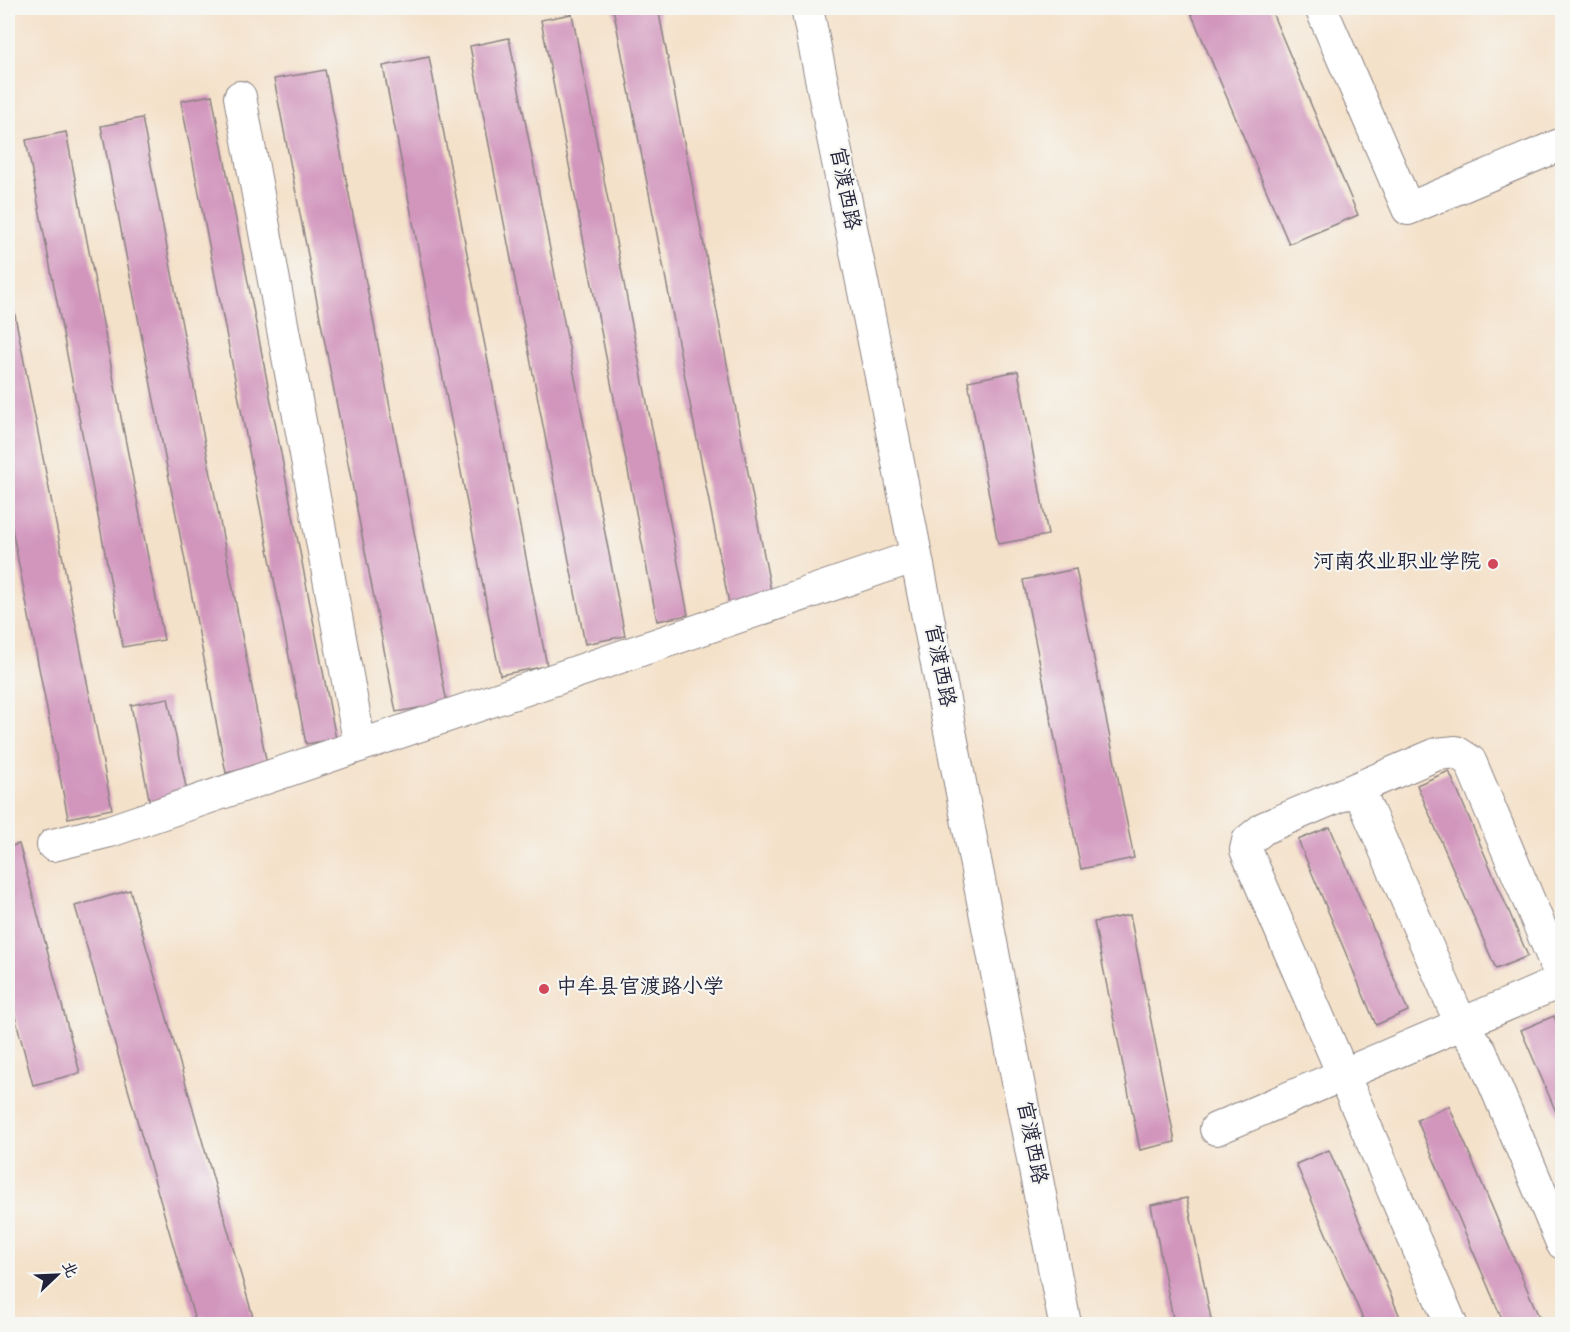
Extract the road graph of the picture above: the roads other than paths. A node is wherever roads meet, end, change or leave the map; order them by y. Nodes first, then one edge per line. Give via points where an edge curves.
1 (807, 8) edge
2 (1321, 8) edge
3 (240, 97) dead end
4 (1563, 144) edge
5 (916, 556) junction
6 (360, 746) junction
7 (1358, 788) junction
8 (53, 845) dead end
9 (1563, 980) edge
10 (1461, 1024) junction
11 (1343, 1075) junction
12 (1216, 1129) dead end
13 (1563, 1243) edge
14 (1065, 1324) edge
15 (1451, 1324) edge

1 - 5 street, 官渡西路
2 - 4 street via 1408,209
3 - 6 street
5 - 6 street
5 - 14 street, 官渡西路
6 - 8 street via 110,831
7 - 9 street via 1437,754 1456,752 1470,761
7 - 10 street
7 - 11 street via 1264,828 1248,841 1246,850
9 - 10 street
10 - 11 street
10 - 13 street via 1481,1052
11 - 12 street
11 - 15 street

